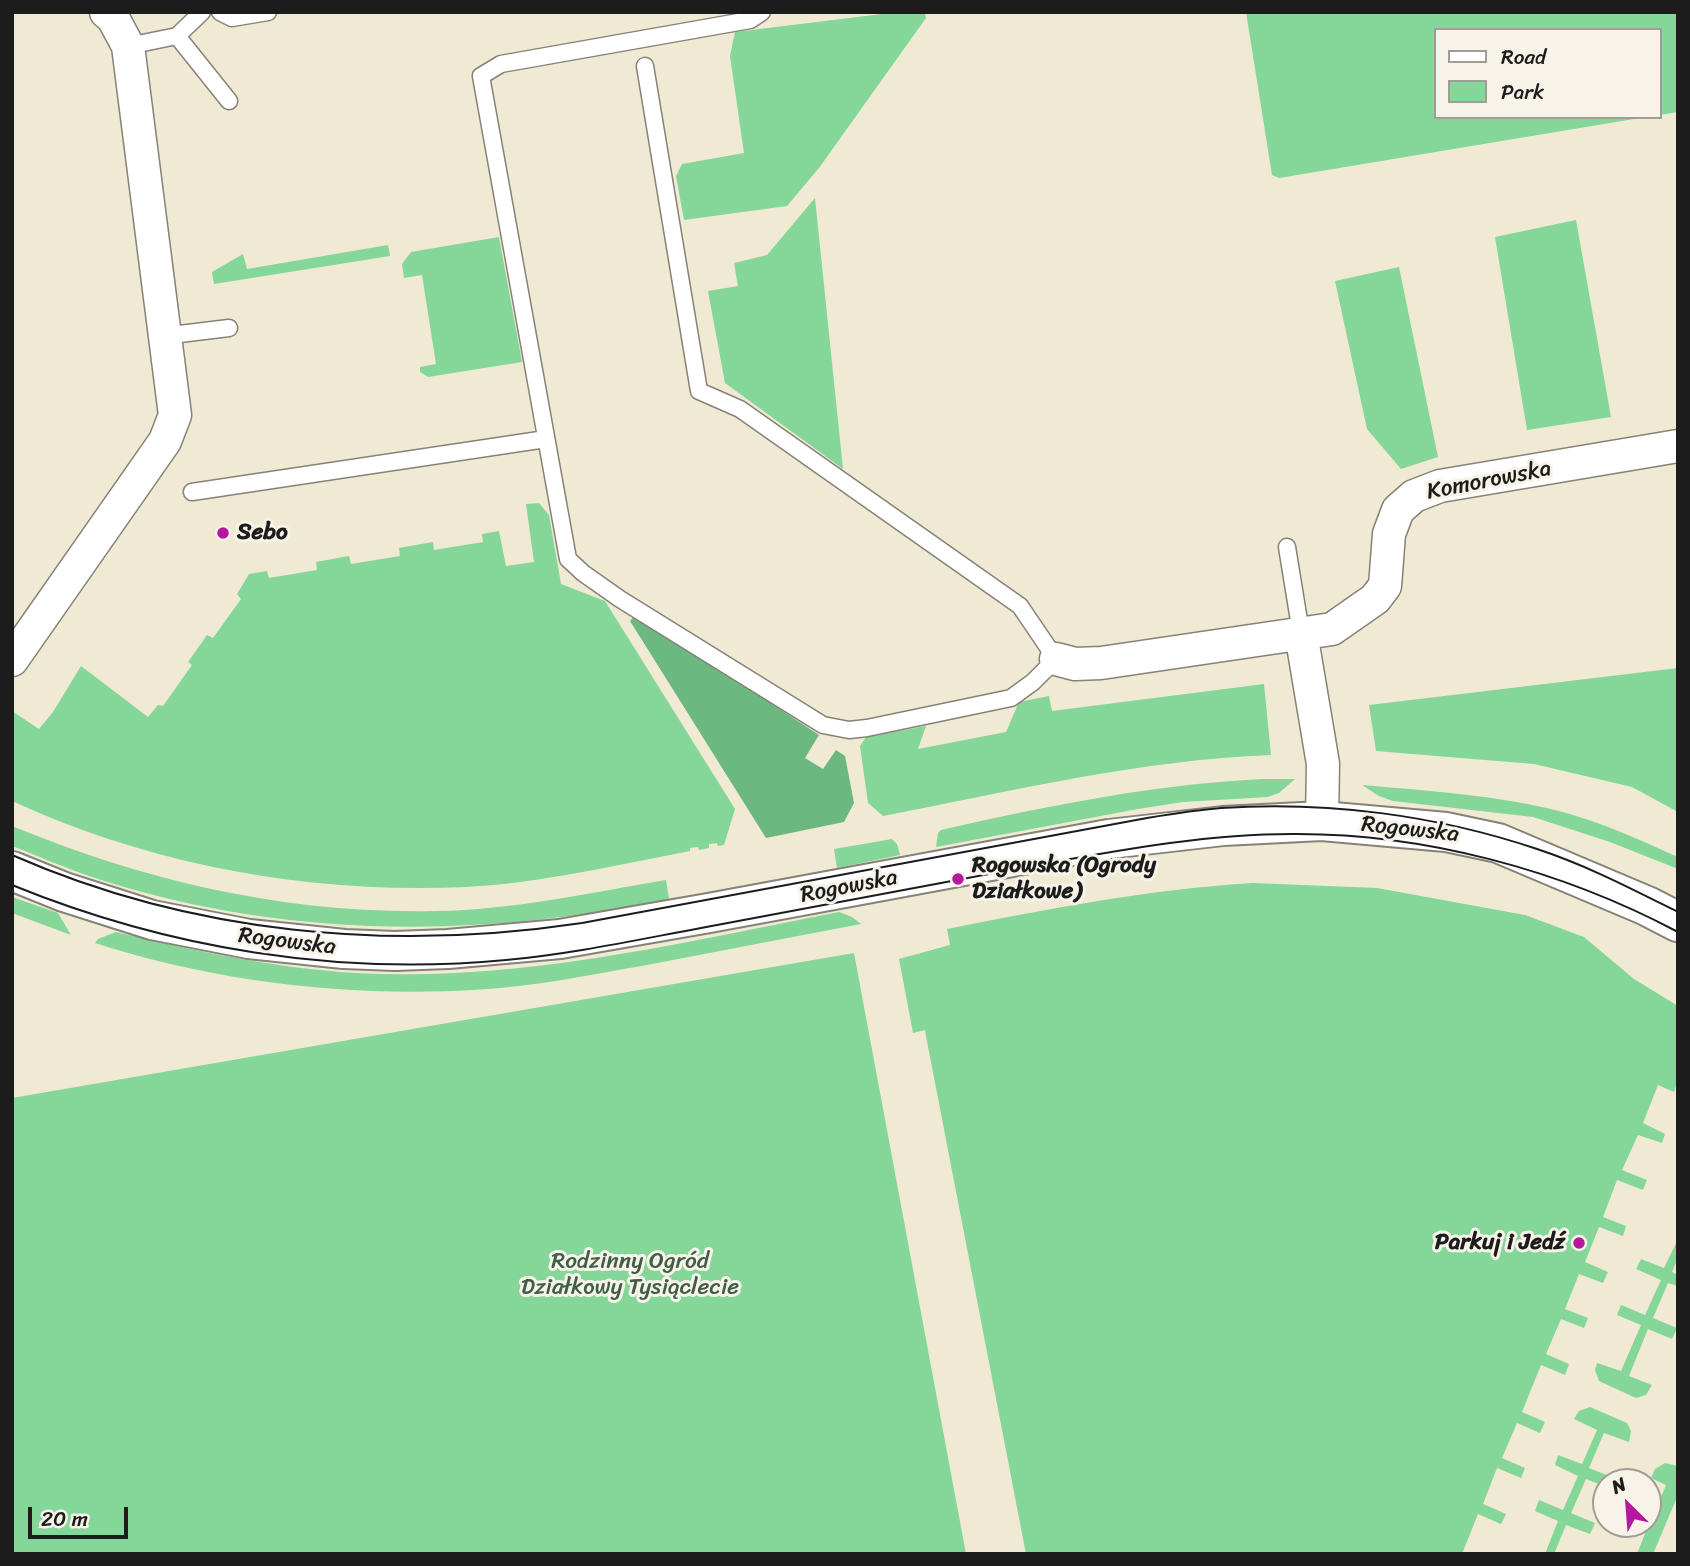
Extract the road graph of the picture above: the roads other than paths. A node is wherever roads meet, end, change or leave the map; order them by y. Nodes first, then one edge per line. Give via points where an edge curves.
1 (106, 12) edge
2 (202, 12) edge
3 (220, 12) edge
4 (268, 12) edge
5 (762, 12) edge
6 (177, 36) junction
7 (128, 46) junction
8 (645, 66) dead end
9 (229, 101) dead end
10 (229, 328) dead end
11 (163, 336) junction
12 (545, 439) junction
13 (1678, 446) edge
14 (192, 492) dead end
15 (1287, 547) dead end
16 (1300, 634) junction
17 (1056, 659) junction
18 (12, 660) edge
19 (1322, 821) junction
20 (12, 870) edge
21 (1678, 922) edge

1 - 7 street
2 - 6 lane
3 - 4 lane via 232,19
5 - 12 lane via 750,20 501,64 481,76
6 - 7 lane
6 - 9 lane
7 - 11 street
8 - 17 lane via 699,391 740,409 1020,606
10 - 11 lane
11 - 18 street via 174,415 165,441
12 - 14 lane
12 - 17 lane via 568,559 620,599 823,725 849,730 1011,698
13 - 16 street, Komorowska via 1440,486 1414,496 1392,522 1385,586 1375,599 1332,629
15 - 16 lane
16 - 17 street, Komorowska via 1101,663
16 - 19 street via 1323,764
19 - 20 street, Rogowska via 1109,839 561,939 448,950 344,949 249,939 152,920
19 - 21 street, Rogowska via 1446,832 1498,843

